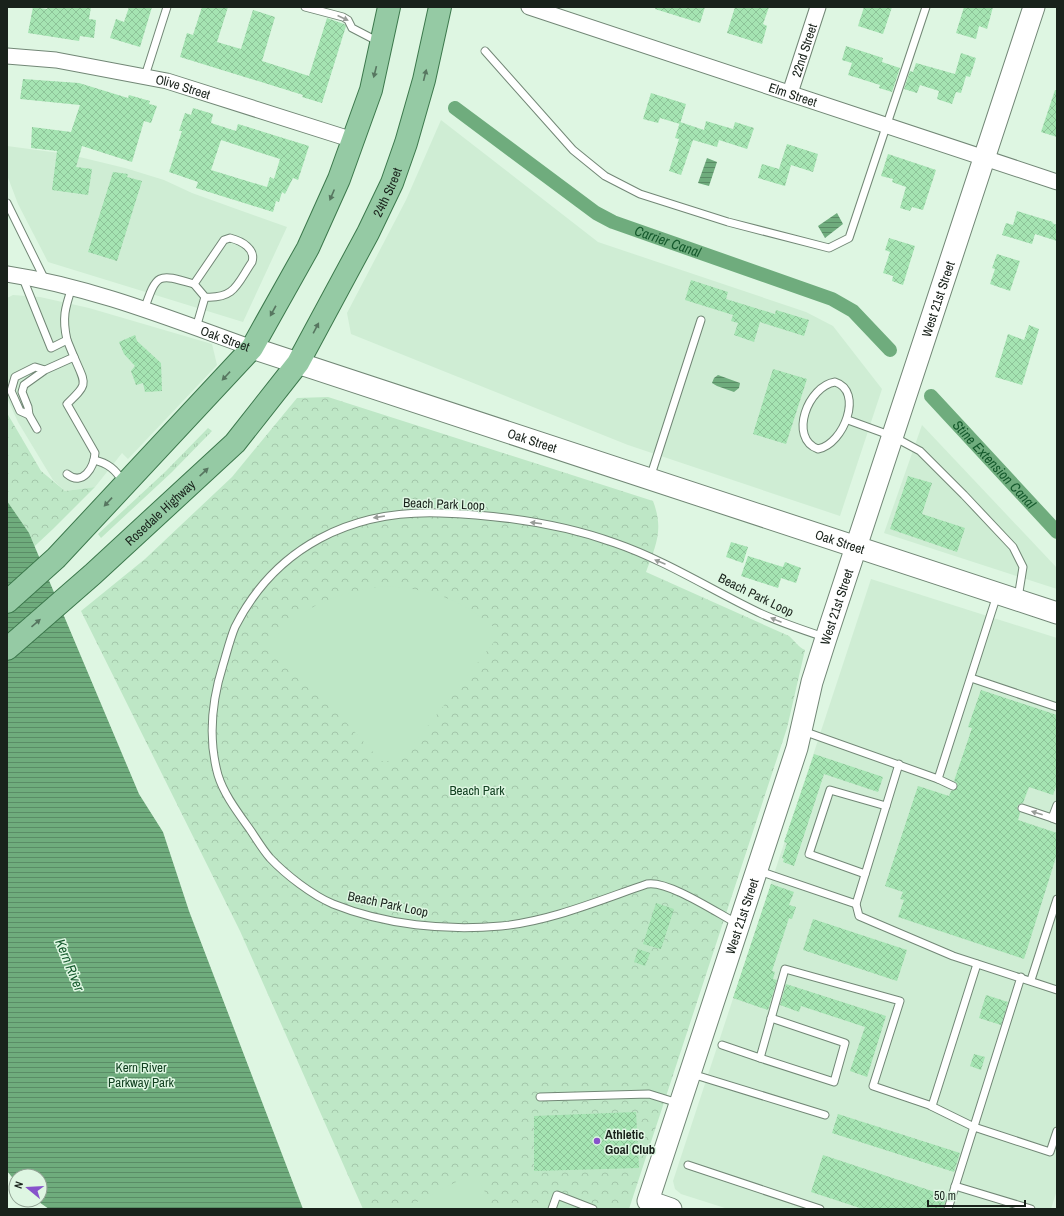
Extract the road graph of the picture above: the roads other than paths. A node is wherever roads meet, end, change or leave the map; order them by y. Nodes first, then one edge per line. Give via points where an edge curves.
1 (167, 7) edge
2 (306, 7) edge
3 (389, 7) edge
4 (440, 7) edge
5 (529, 7) edge
6 (818, 7) edge
7 (926, 7) edge
8 (1034, 7) edge
9 (382, 43) junction
10 (485, 51) dead end
11 (7, 56) edge
12 (145, 76) junction
13 (790, 93) junction
14 (887, 125) junction
15 (353, 140) junction
16 (984, 158) junction
17 (1057, 182) edge
18 (7, 203) edge
19 (14, 275) edge
20 (45, 280) junction
21 (194, 284) junction
22 (72, 287) junction
23 (205, 297) junction
24 (144, 310) junction
25 (700, 320) dead end
26 (196, 328) junction
27 (67, 340) junction
28 (252, 348) junction
29 (74, 357) junction
30 (298, 362) junction
31 (45, 370) junction
32 (29, 415) junction
33 (848, 420) junction
34 (37, 429) dead end
35 (892, 436) junction
36 (94, 460) junction
37 (67, 474) dead end
38 (650, 478) junction
39 (125, 484) junction
40 (856, 547) junction
41 (997, 593) junction
42 (1017, 600) junction
43 (7, 602) edge
44 (1057, 613) edge
45 (826, 638) junction
46 (7, 649) edge
47 (971, 678) junction
48 (1057, 707) edge
49 (801, 730) junction
50 (899, 764) junction
51 (938, 779) junction
52 (953, 786) dead end
53 (1057, 805) edge
54 (886, 806) junction
55 (1022, 808) dead end
56 (1055, 819) edge
57 (756, 871) junction
58 (865, 874) junction
59 (1057, 899) edge
60 (856, 904) junction
61 (738, 924) junction
62 (977, 964) junction
63 (1021, 977) junction
64 (1031, 980) junction
65 (1057, 990) edge
66 (771, 1018) junction
67 (722, 1045) dead end
68 (760, 1058) junction
69 (690, 1073) junction
70 (540, 1097) dead end
71 (680, 1103) junction
72 (931, 1106) junction
73 (825, 1115) dead end
74 (974, 1127) junction
75 (1057, 1131) edge
76 (688, 1165) dead end
77 (955, 1186) junction
78 (646, 1205) edge
79 (552, 1209) edge
80 (593, 1209) edge
81 (671, 1209) edge
82 (820, 1209) edge
83 (948, 1209) edge
84 (1031, 1209) edge

1 - 12 lane
2 -> 9 lane via 343,17 352,28
3 - 9 main road
30 -> 4 main road, 24th Street via 392,183 422,86
5 - 13 street, Elm Street
6 - 13 street, 22nd Street
7 - 14 lane
8 - 16 street, West 21st Street
9 -> 15 main road
10 - 14 lane via 573,150 605,176 640,194 728,222 829,248 849,238
11 - 12 street, Olive Street via 56,60
12 - 15 street, Olive Street via 167,80
13 - 14 street, Elm Street
14 - 16 street, Elm Street
15 -> 28 main road via 308,248
16 - 17 street, Elm Street
16 - 35 street, West 21st Street
18 - 20 lane
19 - 20 street, Oak Street
19 - 27 lane via 51,348
20 - 22 street, Oak Street
21 - 23 lane
21 - 23 lane via 219,254 224,240 237,240 252,250 252,262 241,271 230,287 231,292 219,298
21 - 24 lane via 168,276 160,278 153,286
22 - 24 street, Oak Street
22 - 27 lane via 65,308
23 - 26 lane
24 - 26 street, Oak Street
25 - 38 lane
26 - 28 street, Oak Street
27 - 29 lane
28 - 30 street, Oak Street
28 -> 39 main road
29 - 31 lane
29 - 36 lane via 84,381 83,389 66,404 95,453
30 - 38 street, Oak Street
46 -> 30 main road, Rosedale Highway via 93,574 235,443
31 - 32 lane via 24,385 22,392
31 - 32 lane via 35,367 15,377 12,384 10,391 14,400 20,410
32 - 34 lane
33 - 33 lane via 849,402 846,391 842,385 828,383 820,387 813,396 807,408 803,429 811,445 818,449 840,434
33 - 35 lane
35 - 40 street, West 21st Street
35 - 42 lane via 920,451 1013,547 1022,568
36 - 37 lane via 90,472 84,476 78,478
36 - 39 lane via 109,465
38 - 40 street, Oak Street
39 -> 43 main road via 56,558
40 - 41 street, Oak Street
40 - 45 street, West 21st Street
41 - 42 street, Oak Street
41 - 47 lane
42 - 44 street, Oak Street
45 - 49 street, West 21st Street
45 -> 61 lane, Beach Park Loop via 762,614 669,566 616,543 561,526 440,513 398,513 370,518 333,530 298,551 280,566 258,589 234,629 220,675 211,736 218,777 235,810 268,856 292,878 331,903 410,924 455,928 504,925 556,914 657,883
47 - 48 lane
47 - 51 lane
49 - 50 lane
49 - 57 street, West 21st Street
50 - 51 lane
50 - 54 lane
51 - 52 lane
53 - 56 lane
54 - 58 lane
54 - 58 lane via 830,790 809,854
56 -> 55 lane
57 - 60 lane
57 - 61 street, West 21st Street
58 - 60 lane
59 - 64 lane
60 - 62 lane via 859,916
61 - 69 street, West 21st Street
62 - 63 lane
62 - 72 lane
63 - 64 lane
63 - 74 lane
64 - 65 lane
66 - 68 lane
66 - 68 lane via 845,1043 834,1082
66 - 72 lane via 785,969 900,1001 873,1086
67 - 68 lane
69 - 71 street, West 21st Street
69 - 73 lane
70 - 71 lane via 649,1094
71 - 78 street, West 21st Street
72 - 74 lane
74 - 75 lane via 1050,1152
74 - 77 lane
76 - 82 lane
77 - 83 lane
77 - 84 lane
78 - 81 street
79 - 80 lane via 557,1195

